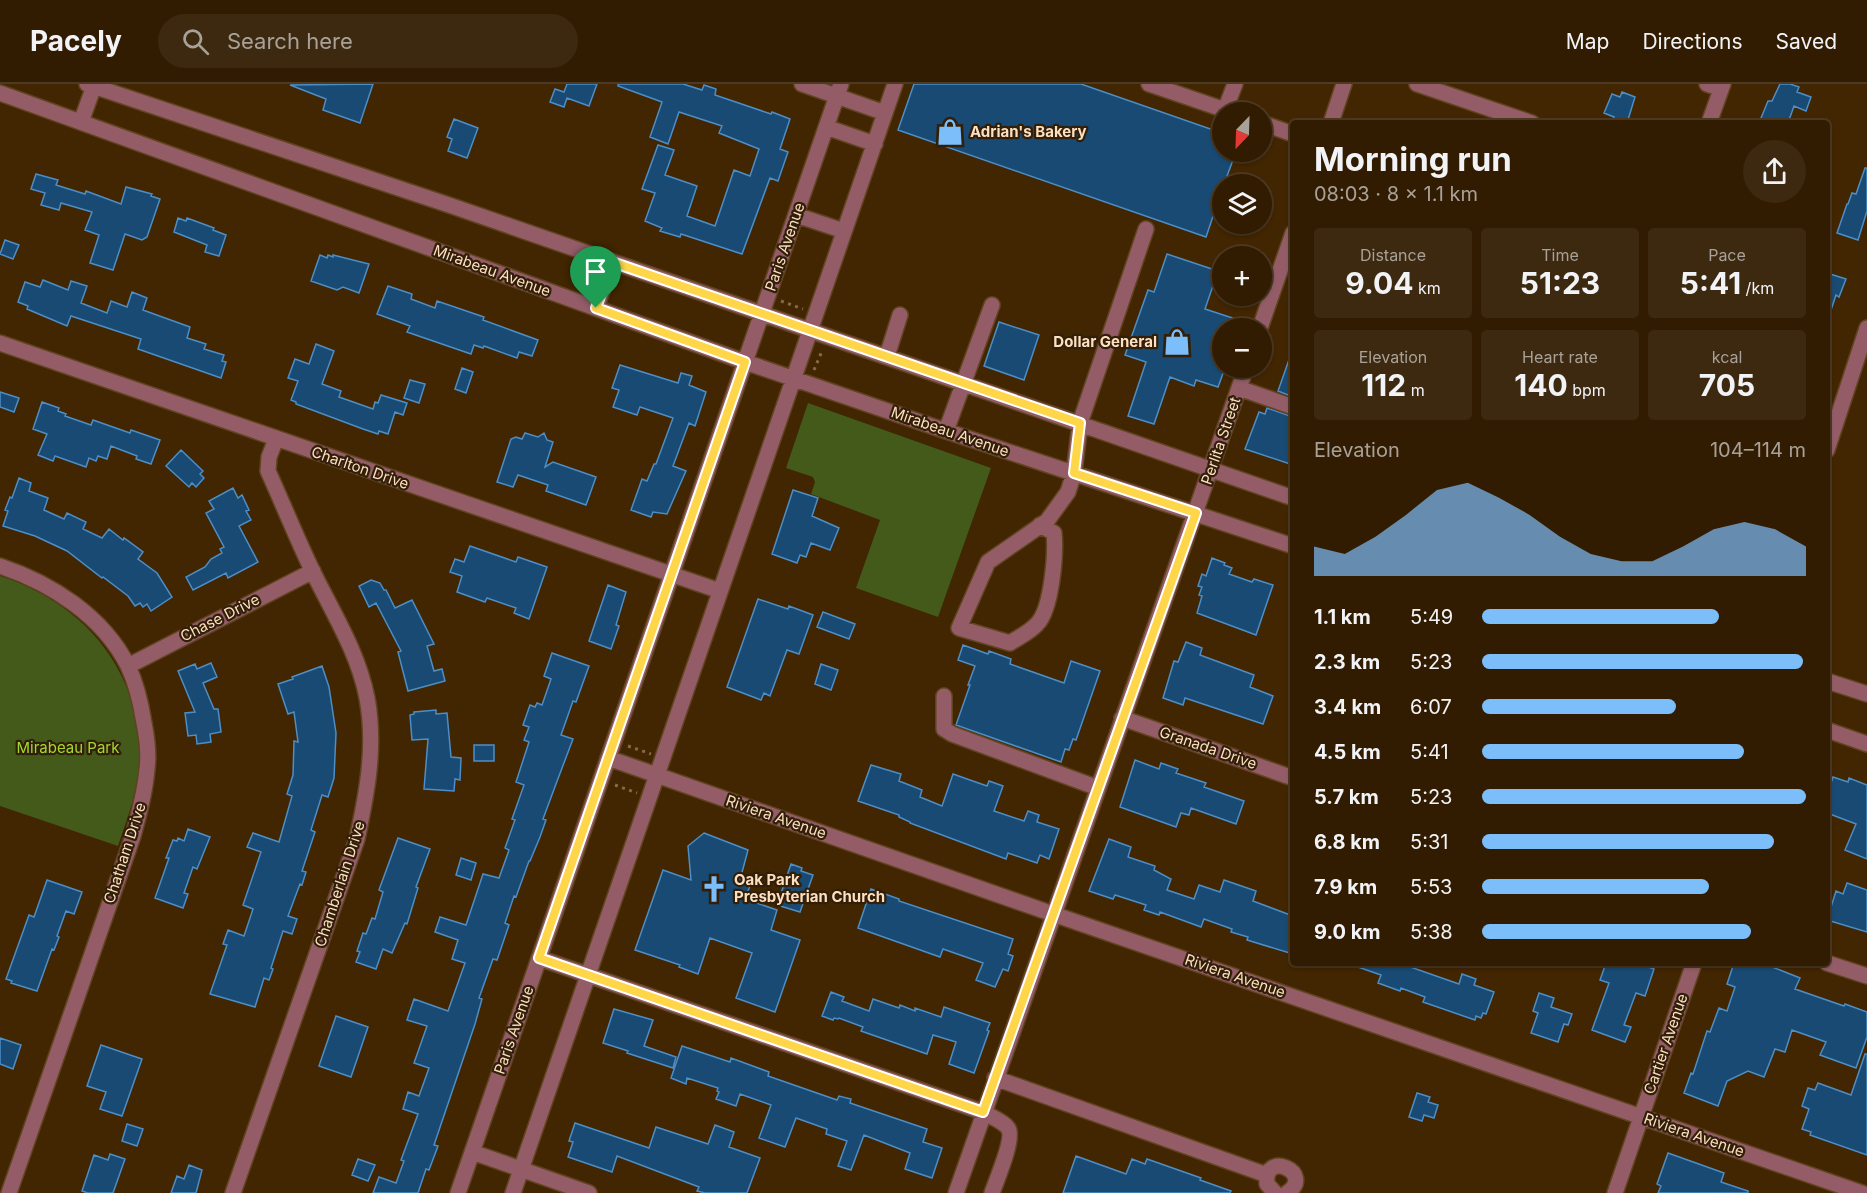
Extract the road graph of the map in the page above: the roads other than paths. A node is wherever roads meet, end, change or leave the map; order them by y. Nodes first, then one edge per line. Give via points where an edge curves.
1 (802, 84) edge
2 (895, 84) edge
3 (1149, 84) edge
4 (1235, 84) edge
5 (1344, 84) edge
6 (1417, 84) edge
7 (91, 85) edge
8 (1717, 86) edge
9 (839, 90) edge
10 (0, 93) edge
11 (1230, 102) edge
12 (1212, 106) edge
13 (885, 113) junction
14 (1332, 120) edge
15 (1523, 120) edge
16 (1710, 120) edge
17 (81, 122) junction
18 (826, 127) junction
19 (1272, 127) edge
20 (1290, 133) edge
21 (875, 144) junction
22 (796, 215) junction
23 (1146, 229) dead end
24 (844, 231) junction
25 (1290, 241) edge
26 (612, 262) junction
27 (992, 305) dead end
28 (596, 308) junction
29 (762, 313) junction
30 (900, 315) dead end
31 (1263, 318) edge
32 (1867, 328) edge
33 (810, 330) junction
34 (0, 343) edge
35 (887, 356) junction
36 (745, 362) junction
37 (794, 378) junction
38 (1242, 378) edge
39 (964, 382) junction
40 (1239, 388) junction
41 (1290, 406) edge
42 (1080, 423) junction
43 (946, 431) junction
44 (276, 439) junction
45 (1830, 441) edge
46 (1211, 469) junction
47 (1074, 473) junction
48 (1290, 497) edge
49 (1196, 513) junction
50 (1040, 525) junction
51 (1290, 545) edge
52 (0, 566) edge
53 (313, 571) junction
54 (671, 575) junction
55 (720, 591) junction
56 (128, 666) junction
57 (1830, 682) edge
58 (1867, 694) edge
59 (944, 696) dead end
60 (1122, 718) junction
61 (1830, 731) edge
62 (1867, 744) edge
63 (608, 758) junction
64 (657, 775) junction
65 (1290, 777) edge
66 (1098, 788) junction
67 (1053, 914) junction
68 (539, 958) junction
69 (1830, 964) edge
70 (1693, 966) edge
71 (588, 975) junction
72 (1867, 976) edge
73 (995, 1078) junction
74 (983, 1112) junction
75 (1642, 1116) junction
76 (472, 1152) junction
77 (521, 1169) junction
78 (1267, 1175) junction
79 (9, 1193) edge
80 (233, 1193) edge
81 (458, 1193) edge
82 (513, 1193) edge
83 (589, 1193) edge
84 (956, 1193) edge
85 (992, 1193) edge
86 (1275, 1193) edge
87 (1287, 1193) edge
88 (1615, 1193) edge
89 (1862, 1193) edge

1 - 9 street
2 - 13 street
3 - 12 street
4 - 11 street
5 - 14 street
6 - 15 street
7 - 17 street
7 - 26 street
8 - 16 street
9 - 13 street
9 - 18 street, Paris Avenue
10 - 17 street, Mirabeau Avenue
13 - 21 street
17 - 28 street, Mirabeau Avenue
18 - 21 street
18 - 22 street, Paris Avenue
19 - 20 street
21 - 24 street
22 - 24 street
22 - 29 street, Paris Avenue
23 - 42 street
24 - 33 street via 832,292
25 - 31 street
26 - 28 street
26 - 29 street
27 - 39 street
28 - 36 street, Mirabeau Avenue
29 - 33 street
29 - 36 street, Paris Avenue
30 - 35 street
32 - 45 street
33 - 35 street
33 - 37 street
34 - 44 street, Charlton Drive
35 - 39 street
36 - 37 street, Mirabeau Avenue
36 - 54 street, Paris Avenue
37 - 43 street, Mirabeau Avenue
37 - 55 street
38 - 40 street, Perlita Street
39 - 42 street
39 - 43 street
40 - 41 street
40 - 46 street, Perlita Street
42 - 46 street
42 - 47 street
43 - 47 street, Mirabeau Avenue
44 - 53 street, Chamberlain Drive via 268,471
44 - 54 street, Charlton Drive
46 - 48 street
46 - 49 street, Perlita Street
47 - 49 street, Mirabeau Avenue
47 - 50 street via 1068,492
49 - 51 street, Mirabeau Avenue
49 - 60 street, Perlita Street
50 - 50 street via 988,562 959,628 1010,643 1039,623 1053,580 1055,546 1054,533
52 - 56 street, Chatham Drive via 66,597 108,636
53 - 56 street, Chase Drive
53 - 80 street, Chamberlain Drive via 353,651 367,698 371,743 366,794 357,839
54 - 55 street, Charlton Drive
54 - 63 street, Paris Avenue
55 - 64 street
56 - 79 street, Chatham Drive via 146,734 148,766 144,794 133,836
57 - 58 street
59 - 66 street via 944,729 952,734
60 - 65 street, Granada Drive
60 - 66 street, Perlita Street
61 - 62 street
63 - 64 street, Riviera Avenue
63 - 68 street, Paris Avenue
64 - 67 street, Riviera Avenue
64 - 71 street
66 - 67 street, Perlita Street
67 - 73 street, Perlita Street
67 - 75 street, Riviera Avenue
68 - 71 street
68 - 76 street, Paris Avenue
69 - 72 street
70 - 75 street, Cartier Avenue
71 - 74 street
71 - 77 street
73 - 74 street, Perlita Street
73 - 78 street
74 - 84 street, Perlita Street
74 - 85 street via 1007,1126 1010,1132
75 - 88 street, Cartier Avenue
75 - 89 street, Riviera Avenue
76 - 77 street
76 - 81 street, Paris Avenue
77 - 82 street
77 - 83 street
78 - 86 street
78 - 87 street via 1277,1166 1290,1169 1295,1182

